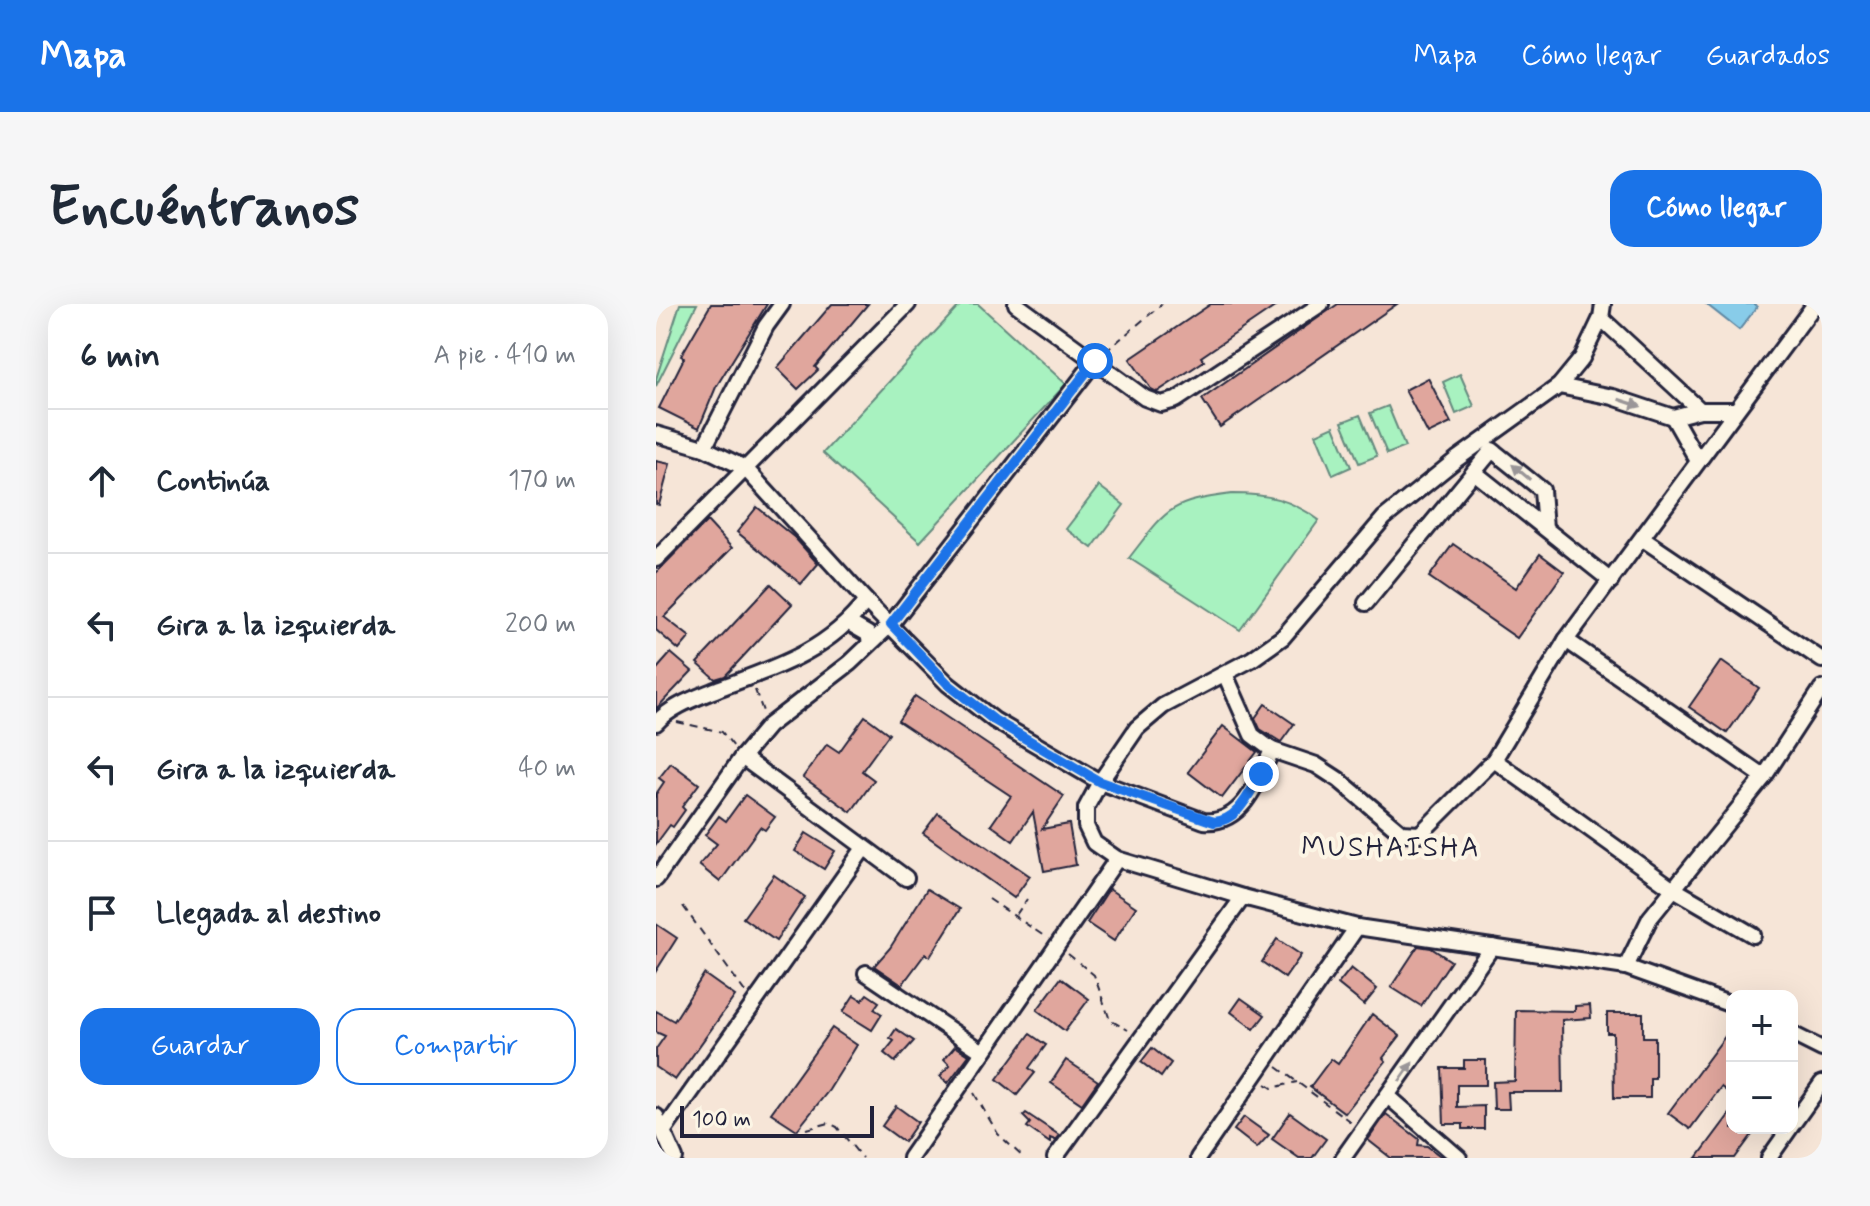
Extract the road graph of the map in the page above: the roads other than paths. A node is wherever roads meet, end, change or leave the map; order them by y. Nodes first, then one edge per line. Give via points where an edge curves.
1 (782, 304) edge
2 (908, 304) edge
3 (1016, 304) edge
4 (1321, 304) edge
5 (1815, 304) edge
6 (1602, 311) edge
7 (1095, 361) junction
8 (1559, 386) junction
9 (1700, 410) junction
10 (1734, 410) junction
11 (1673, 417) junction
12 (656, 434) edge
13 (704, 448) junction
14 (1698, 461) junction
15 (745, 468) junction
16 (1474, 472) junction
17 (1545, 528) junction
18 (1643, 539) junction
19 (656, 559) edge
20 (1611, 581) junction
21 (866, 601) junction
22 (1366, 603) dead end
23 (849, 623) junction
24 (891, 624) junction
25 (1566, 640) junction
26 (870, 643) junction
27 (1822, 660) edge
28 (1225, 674) junction
29 (1822, 689) edge
30 (658, 721) edge
31 (1272, 750) junction
32 (742, 757) junction
33 (1494, 760) junction
34 (1764, 777) junction
35 (1100, 782) junction
36 (864, 848) junction
37 (1117, 859) junction
38 (906, 878) dead end
39 (656, 879) edge
40 (1672, 888) junction
41 (1243, 897) junction
42 (1357, 927) junction
43 (1753, 935) dead end
44 (1492, 947) junction
45 (1626, 967) junction
46 (866, 973) dead end
47 (1726, 1003) edge
48 (1798, 1037) edge
49 (1822, 1049) edge
50 (983, 1052) junction
51 (1822, 1083) edge
52 (1389, 1097) junction
53 (1798, 1117) edge
54 (660, 1123) edge
55 (1786, 1134) edge
56 (675, 1158) edge
57 (910, 1158) edge
58 (1055, 1158) edge
59 (1198, 1158) edge
60 (1343, 1158) edge
61 (1459, 1158) edge
62 (1769, 1158) edge

1 - 13 street
2 - 15 street
3 - 7 street
4 - 7 street via 1176,400 1161,404
5 - 10 street
6 - 8 street via 1582,358
6 - 9 street
7 - 24 street
8 -> 11 street
8 - 28 street via 1384,518 1283,637
9 - 10 street
9 - 11 street
10 - 14 street
11 - 14 street
12 - 13 street
13 - 15 street
14 - 18 street
15 - 19 street
15 - 21 street
16 - 17 street
17 -> 16 street via 1542,490 1494,450
16 - 22 street
17 - 20 street
18 - 20 street
18 - 27 street
20 - 25 street
21 - 23 street
21 - 24 street
23 - 26 street via 868,634
23 - 30 street via 813,650 690,700
24 - 26 street
24 - 35 street via 948,684 994,720
25 - 33 street
25 - 34 street
26 - 32 street via 768,726
28 - 31 street via 1249,731
28 - 35 street via 1163,706 1137,728
29 - 34 street
31 - 33 street via 1316,765 1409,836 1425,831
31 - 35 street via 1238,810 1222,821 1204,821
32 - 36 street
32 - 39 street
33 - 40 street
34 - 40 street
35 - 37 street via 1086,808 1086,826 1094,843
36 - 38 street
36 - 54 street
37 - 41 street
37 - 50 street
40 - 43 street
40 - 45 street
41 - 42 street
41 - 58 street
42 - 44 street
42 - 59 street
44 - 45 street
52 -> 44 street
45 - 47 street
46 - 50 street
48 - 49 street
50 - 57 street
51 - 53 street
52 - 60 street
52 - 61 street
54 - 56 street
55 - 62 street

